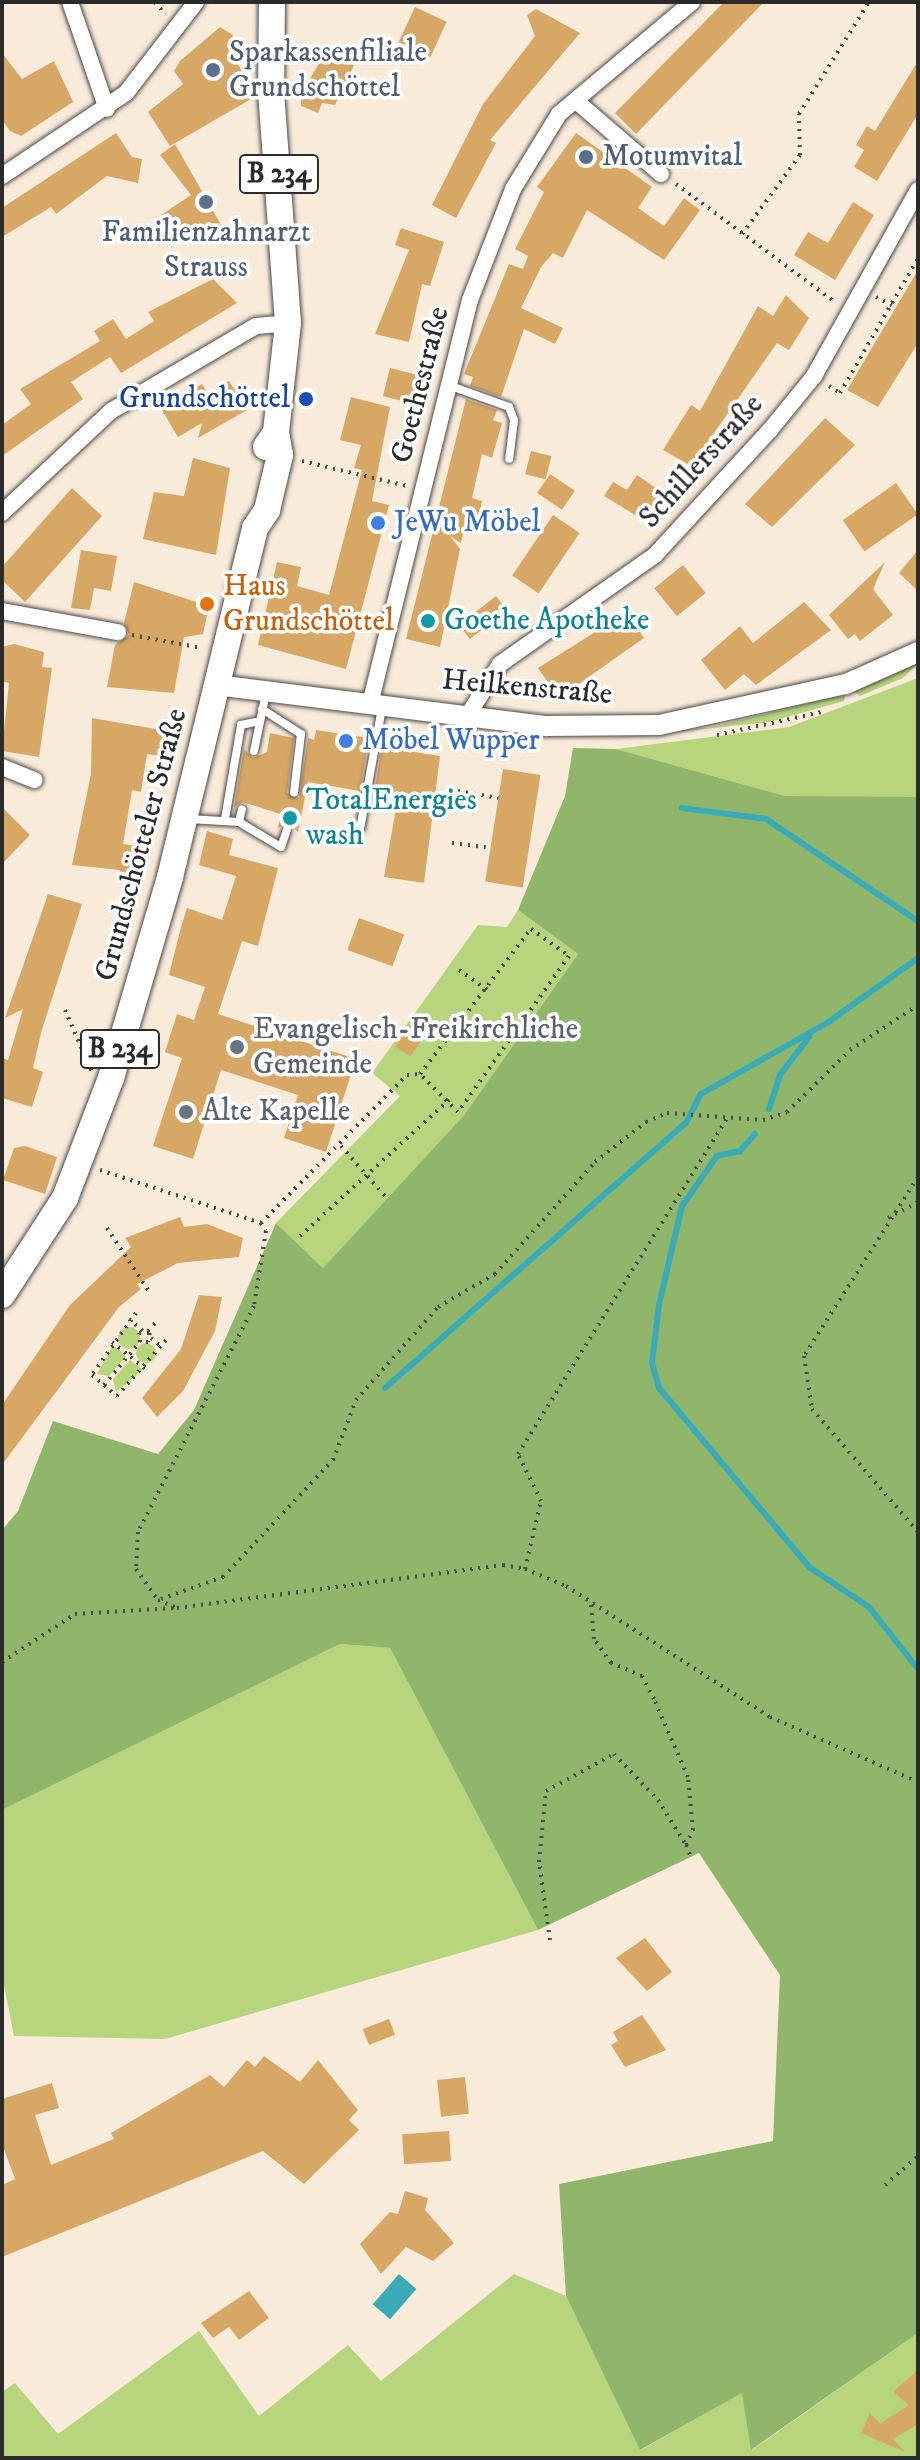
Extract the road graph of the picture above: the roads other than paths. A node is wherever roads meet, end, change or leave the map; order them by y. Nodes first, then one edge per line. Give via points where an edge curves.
1 (70, 2) edge
2 (196, 2) edge
3 (272, 2) edge
4 (692, 2) edge
5 (576, 101) junction
6 (107, 109) junction
7 (661, 174) road end
8 (2, 176) edge
9 (918, 190) edge
10 (288, 323) junction
11 (448, 385) junction
12 (509, 459) dead end
13 (2, 513) edge
14 (2, 611) edge
15 (118, 632) road end
16 (918, 652) edge
17 (216, 685) junction
18 (264, 701) junction
19 (376, 704) junction
20 (468, 715) junction
21 (260, 721) junction
22 (254, 751) dead end
23 (2, 767) edge
24 (34, 780) dead end
25 (294, 793) dead end
26 (242, 809) dead end
27 (225, 819) junction
28 (184, 820) junction
29 (239, 822) junction
30 (360, 829) dead end
31 (287, 830) dead end
32 (2, 1295) edge

1 - 6 street
2 - 6 street
3 - 10 main road, Grundschötteler Straße / B 234 via 271,93
4 - 5 street, Goethestraße
5 - 7 street
5 - 11 street, Goethestraße via 548,129 513,189 470,300
6 - 8 street
9 - 20 street, Schillerstraße via 814,376 696,516 612,588 500,664
10 - 13 street via 256,326 111,411
10 - 17 main road, Grundschötteler Straße / B 234 via 267,510 255,528
11 - 12 lane via 509,407 514,420
11 - 19 street, Goethestraße
14 - 15 street
16 - 20 street, Heilkenstraße via 846,684 659,725 546,726
17 - 18 street, Heilkenstraße
17 - 28 main road, Grundschötteler Straße / B 234
18 - 19 street, Heilkenstraße
18 - 21 lane
18 - 25 lane via 301,734
19 - 20 street, Heilkenstraße
19 - 30 lane
21 - 22 lane
21 - 27 lane via 241,725
23 - 24 street
26 - 29 lane
27 - 28 lane
27 - 29 lane
28 - 32 main road, Grundschötteler Straße / B 234 via 111,1078 79,1163 48,1230
29 - 31 lane via 281,847

